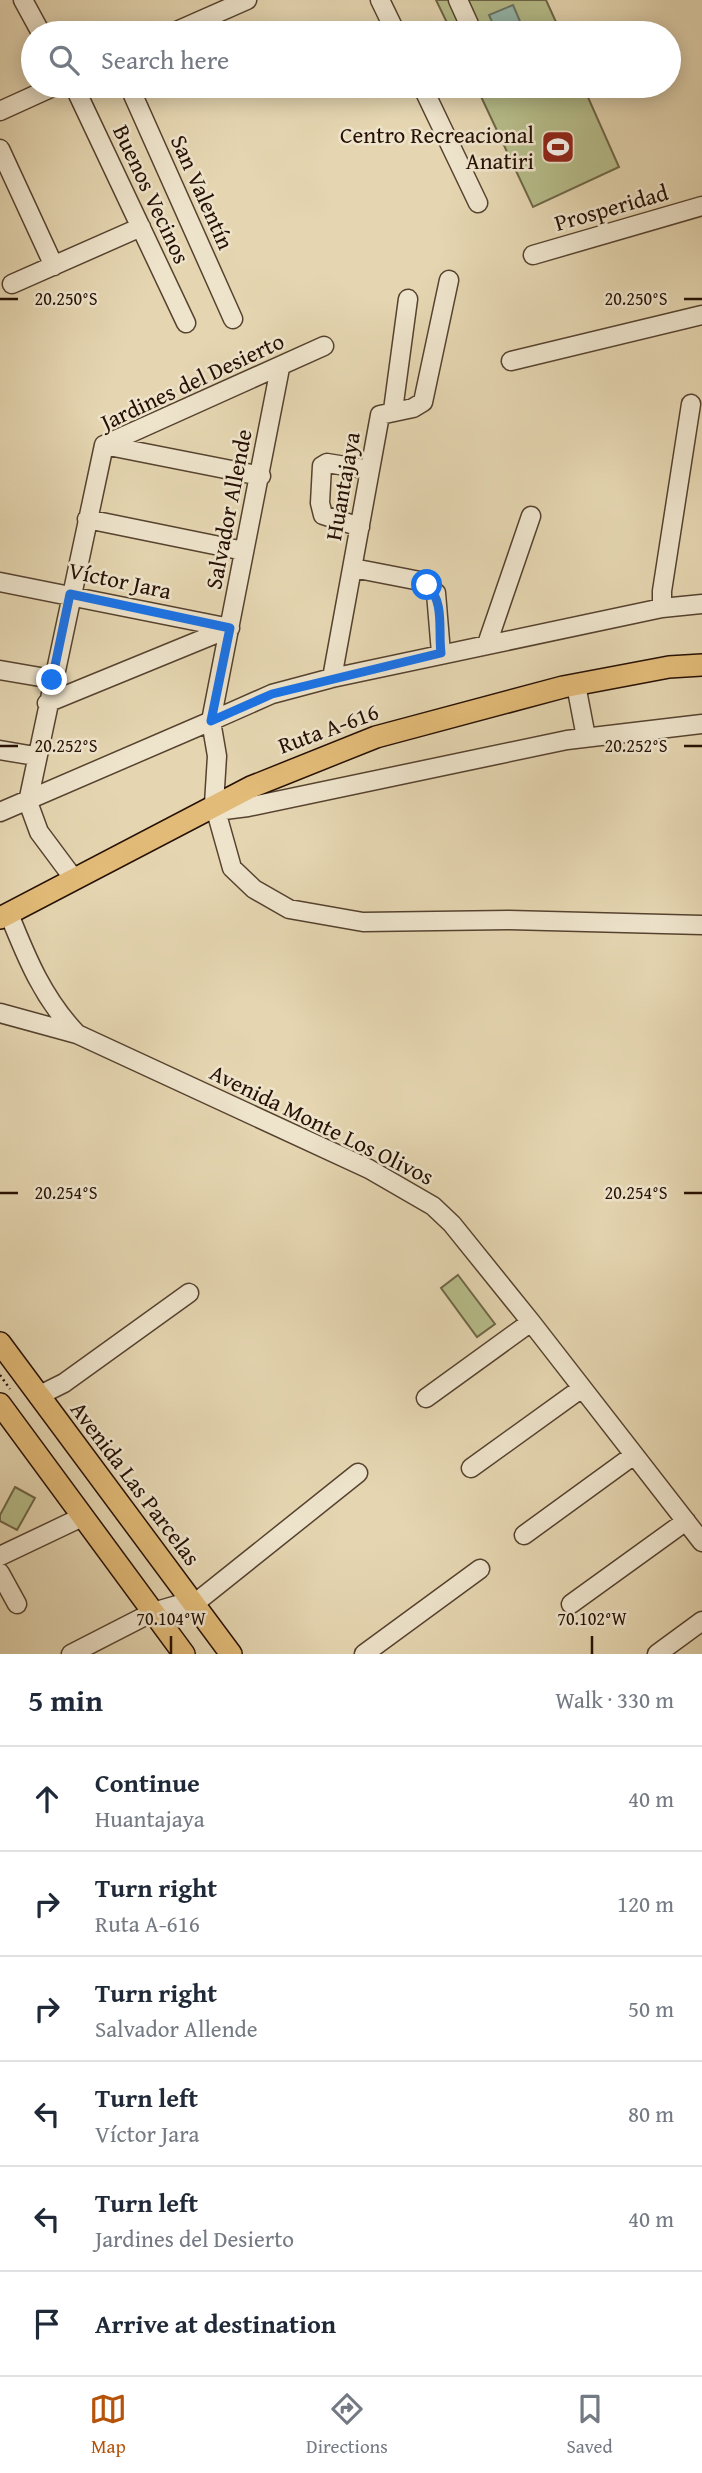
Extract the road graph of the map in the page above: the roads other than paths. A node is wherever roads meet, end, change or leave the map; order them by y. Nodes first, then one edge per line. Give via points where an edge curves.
1 (23, 0) edge
2 (247, 0) edge
3 (380, 0) edge
4 (458, 0) edge
5 (34, 21) edge
6 (199, 21) edge
7 (390, 21) edge
8 (468, 21) edge
9 (29, 98) edge
10 (80, 98) edge
11 (134, 98) edge
12 (428, 98) edge
13 (0, 111) edge
14 (0, 149) edge
15 (478, 203) dead end
16 (702, 206) edge
17 (141, 227) junction
18 (533, 255) dead end
19 (54, 266) junction
20 (449, 280) dead end
21 (12, 284) dead end
22 (408, 299) dead end
23 (702, 315) edge
24 (233, 319) dead end
25 (186, 323) dead end
26 (324, 346) dead end
27 (511, 361) dead end
28 (280, 368) junction
29 (691, 404) dead end
30 (393, 410) junction
31 (104, 445) junction
32 (370, 470) junction
33 (261, 476) junction
34 (531, 516) dead end
35 (87, 519) junction
36 (360, 527) junction
37 (244, 551) junction
38 (353, 568) junction
39 (0, 582) edge
40 (70, 594) junction
41 (702, 604) edge
42 (663, 608) junction
43 (230, 628) junction
44 (487, 644) junction
45 (441, 653) junction
46 (702, 665) edge
47 (0, 670) edge
48 (332, 678) junction
49 (52, 680) junction
50 (576, 685) junction
51 (47, 703) junction
52 (211, 721) junction
53 (702, 723) edge
54 (586, 737) junction
55 (0, 750) edge
56 (35, 756) junction
57 (28, 802) junction
58 (215, 808) junction
59 (0, 812) edge
60 (74, 879) junction
61 (5, 916) edge
62 (702, 925) edge
63 (0, 1013) edge
64 (77, 1034) junction
65 (189, 1293) dead end
66 (531, 1322) junction
67 (0, 1343) edge
68 (582, 1388) junction
69 (38, 1396) junction
70 (426, 1398) dead end
71 (0, 1404) edge
72 (634, 1455) junction
73 (471, 1468) dead end
74 (358, 1473) dead end
75 (82, 1517) junction
76 (686, 1521) junction
77 (524, 1535) dead end
78 (702, 1542) edge
79 (0, 1556) edge
80 (480, 1569) dead end
81 (0, 1573) edge
82 (192, 1603) junction
83 (17, 1604) dead end
84 (571, 1604) dead end
85 (153, 1612) junction
86 (702, 1621) edge
87 (680, 1647) edge
88 (71, 1654) edge
89 (184, 1654) edge
90 (230, 1654) edge
91 (364, 1654) edge
92 (657, 1654) edge

1 - 5 street
2 - 6 street
3 - 7 street
4 - 8 street
9 - 13 street
10 - 17 street, Buenos Vecinos
11 - 24 street, San Valentín
12 - 15 street
14 - 19 street
16 - 18 street, Prosperidad
17 - 19 street
17 - 25 street, Buenos Vecinos
19 - 21 street
20 - 30 street via 423,402
22 - 30 street
23 - 27 street
26 - 28 street, Jardines del Desierto
28 - 31 street, Jardines del Desierto
28 - 33 street, Salvador Allende
29 - 42 street
30 - 32 street, Huantajaya via 380,415
31 - 33 street
31 - 35 street, Jardines del Desierto
32 - 36 street, Huantajaya
32 - 36 street via 327,463 320,477 323,515
33 - 37 street, Salvador Allende
34 - 44 street
35 - 37 street
35 - 40 street, Jardines del Desierto
36 - 38 street, Huantajaya
37 - 43 street, Salvador Allende
38 - 45 street, Huantajaya via 420,581 436,593
38 - 48 street, Huantajaya
39 - 40 street, Víctor Jara
40 - 43 street, Víctor Jara
40 - 49 street, Jardines del Desierto
41 - 42 street, Ruta A-616
42 - 44 street, Ruta A-616
43 - 51 street
43 - 52 street, Salvador Allende
44 - 45 street, Ruta A-616
45 - 48 street, Ruta A-616
46 - 50 main road, Ruta A-616
47 - 49 street
48 - 52 street, Ruta A-616 via 272,694
49 - 51 street, Jardines del Desierto
50 - 54 street
50 - 58 main road, Ruta A-616 via 376,737 306,763
51 - 56 street, Jardines del Desierto
52 - 57 street
52 - 58 street via 217,756
53 - 54 street
54 - 58 street
55 - 56 street
56 - 57 street, Jardines del Desierto
57 - 59 street
57 - 60 street via 39,832
58 - 60 main road, Ruta A-616
58 - 62 street via 232,868 254,889 289,909 363,922
60 - 61 main road, Ruta A-616
61 - 64 street, Avenida Monte Los Olivos via 53,1008
63 - 64 street
64 - 66 street, Avenida Monte Los Olivos via 369,1169 433,1206
65 - 69 street via 64,1383
66 - 68 street, Avenida Monte Los Olivos
66 - 70 street
67 - 69 main road, Avenida Las Parcelas
68 - 72 street, Avenida Monte Los Olivos
68 - 73 street
69 - 82 main road, Avenida Las Parcelas
71 - 75 main road
72 - 76 street, Avenida Monte Los Olivos
72 - 77 street
74 - 82 street
75 - 79 street
75 - 85 main road
76 - 78 street, Avenida Monte Los Olivos
76 - 84 street
80 - 91 street
81 - 83 street
82 - 85 street
82 - 90 main road, Avenida Las Parcelas
85 - 88 street
85 - 89 main road
86 - 87 street
87 - 92 street

